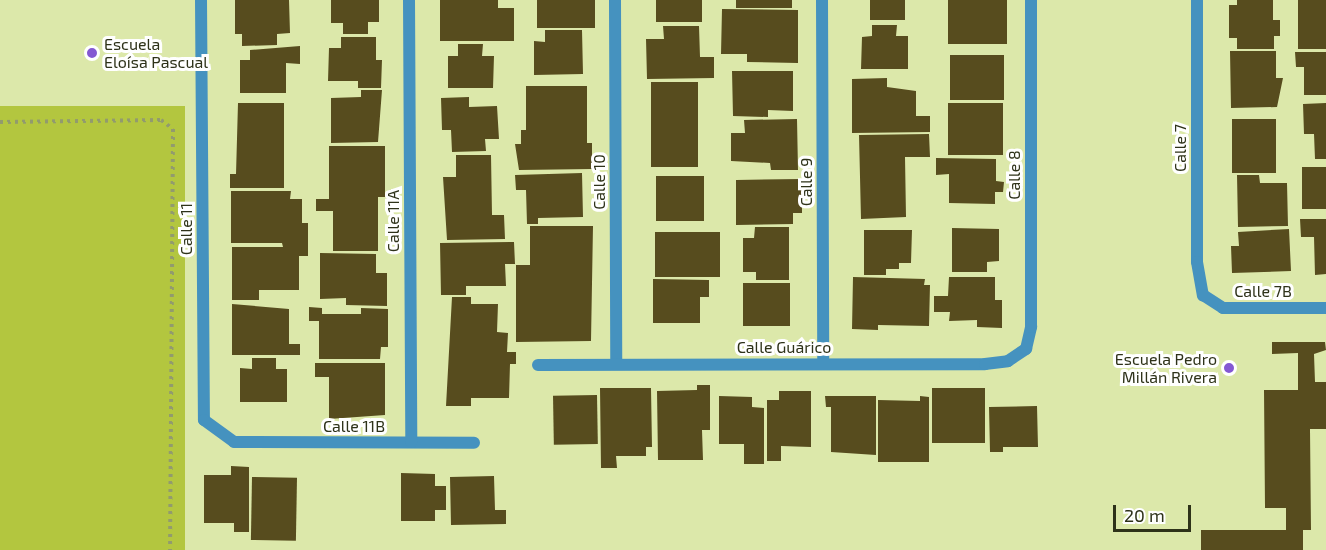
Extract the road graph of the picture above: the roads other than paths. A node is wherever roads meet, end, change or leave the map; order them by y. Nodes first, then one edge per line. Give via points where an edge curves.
1 (201, 0) edge
2 (409, 0) edge
3 (615, 0) edge
4 (822, 0) edge
5 (1031, 0) edge
6 (1197, 0) edge
7 (1203, 295) joint
8 (1326, 308) edge
9 (1026, 349) joint
10 (616, 364) junction
11 (822, 364) junction
12 (538, 365) dead end
13 (234, 442) joint
14 (411, 442) junction
15 (474, 443) dead end

1 - 13 street, Calle 11 via 204,420
2 - 14 street, Calle 11A
3 - 10 street, Calle 10
4 - 11 street, Calle 9
5 - 9 street, Calle 8 via 1031,327
6 - 7 street, Calle 7 via 1197,262
7 - 8 street, Calle 7B via 1223,308
9 - 11 street, Calle Guárico via 1008,362 984,364
10 - 11 street, Calle Guárico
10 - 12 street, Calle Guárico
13 - 14 street, Calle 11B
14 - 15 street, Calle 11B

